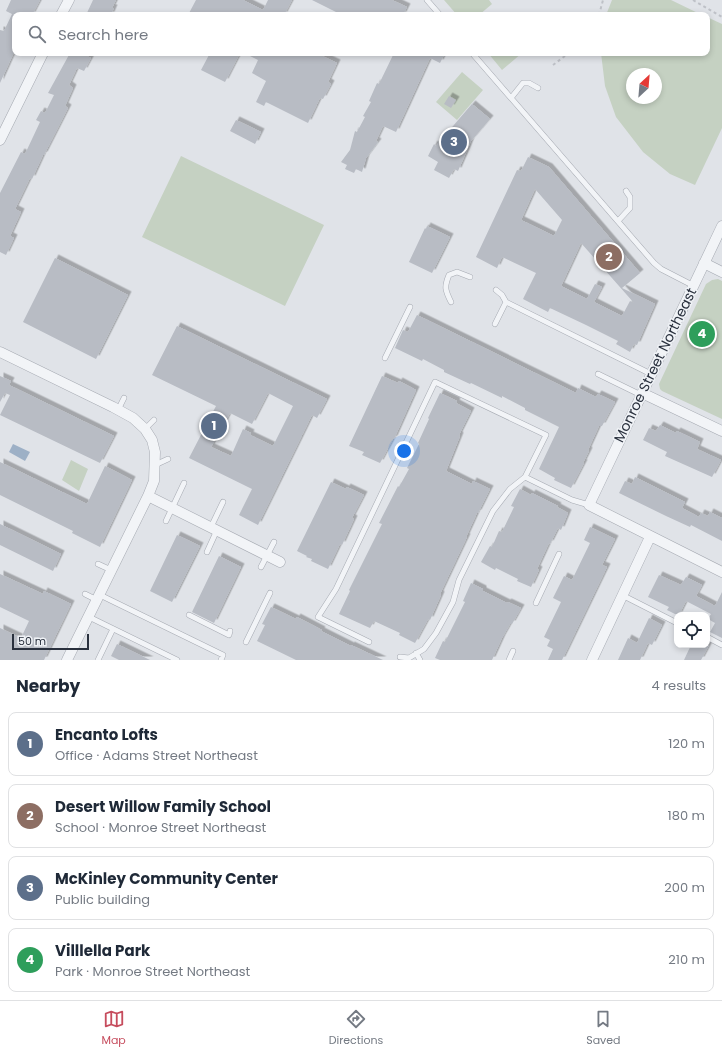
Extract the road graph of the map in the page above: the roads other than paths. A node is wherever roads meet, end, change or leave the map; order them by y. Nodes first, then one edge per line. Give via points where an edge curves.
1 (69, 0) edge
2 (427, 0) edge
3 (63, 12) edge
4 (437, 12) edge
5 (42, 56) edge
6 (475, 56) edge
7 (538, 88) dead end
8 (511, 98) junction
9 (0, 140) edge
10 (626, 191) dead end
11 (618, 221) junction
12 (722, 226) edge
13 (704, 263) junction
14 (722, 272) edge
15 (470, 276) dead end
16 (694, 286) junction
17 (496, 290) dead end
18 (451, 302) dead end
19 (506, 302) junction
20 (410, 307) dead end
21 (495, 324) dead end
22 (0, 352) edge
23 (385, 358) dead end
24 (598, 374) dead end
25 (651, 374) junction
26 (641, 394) junction
27 (124, 398) dead end
28 (116, 408) junction
29 (154, 420) dead end
30 (145, 429) junction
31 (722, 431) edge
32 (168, 459) dead end
33 (155, 465) junction
34 (525, 477) junction
35 (184, 483) dead end
36 (148, 496) junction
37 (223, 502) dead end
38 (589, 505) junction
39 (172, 508) junction
40 (166, 521) dead end
41 (214, 529) junction
42 (650, 537) junction
43 (274, 542) dead end
44 (207, 552) dead end
45 (559, 554) dead end
46 (267, 555) junction
47 (280, 562) dead end
48 (98, 564) dead end
49 (261, 567) dead end
50 (111, 570) junction
51 (722, 572) edge
52 (270, 593) dead end
53 (85, 594) dead end
54 (622, 595) junction
55 (98, 597) junction
56 (536, 603) dead end
57 (189, 615) dead end
58 (88, 617) junction
59 (674, 621) edge
60 (113, 629) junction
61 (230, 631) dead end
62 (710, 639) edge
63 (246, 642) dead end
64 (369, 642) dead end
65 (722, 645) edge
66 (513, 651) dead end
67 (416, 653) junction
68 (400, 657) dead end
69 (67, 660) edge
70 (98, 660) edge
71 (176, 660) edge
72 (221, 660) edge
73 (420, 660) edge
74 (509, 660) edge
75 (592, 660) edge

1 - 3 street
2 - 4 lane
5 - 9 street
6 - 8 lane
7 - 8 lane via 523,83
8 - 11 lane
10 - 11 lane via 630,197 630,208
11 - 16 lane via 661,269
12 - 13 street, Monroe Street Northeast
13 - 14 street
13 - 16 street, Monroe Street Northeast
15 - 18 lane via 457,272 449,275 445,290
16 - 25 street, Monroe Street Northeast
17 - 19 lane via 502,294
19 - 21 lane
19 - 25 lane
20 - 23 lane
22 - 28 street
24 - 26 lane
25 - 26 street, Monroe Street Northeast
26 - 31 street
26 - 38 street, Monroe Street Northeast
27 - 28 lane
28 - 30 street
29 - 30 lane
30 - 33 street via 152,440
32 - 33 lane
33 - 36 street via 154,481
34 - 38 lane via 572,500
34 - 64 lane via 546,436 435,382 336,589 318,617
34 - 67 lane via 510,489 493,511 459,580 451,607 424,649
35 - 39 lane
36 - 39 street
36 - 50 street
37 - 41 lane
38 - 42 street
39 - 40 lane
39 - 41 street
41 - 44 lane
41 - 46 street
42 - 51 street
42 - 54 street
43 - 46 lane
45 - 56 lane
46 - 47 street
46 - 49 lane
48 - 50 lane
50 - 55 street
52 - 63 lane
53 - 55 lane
54 - 59 lane
54 - 75 street
55 - 58 street
55 - 72 lane via 223,655
57 - 61 lane via 229,635
58 - 60 lane
58 - 69 street
60 - 70 lane
60 - 71 lane
62 - 65 lane
66 - 74 lane
67 - 68 lane via 409,658
67 - 73 lane

